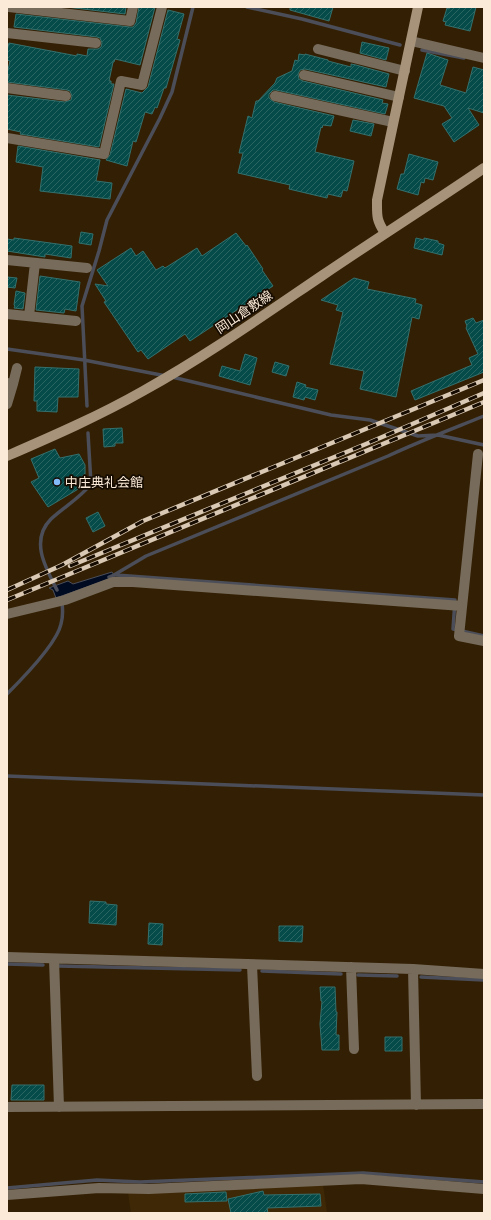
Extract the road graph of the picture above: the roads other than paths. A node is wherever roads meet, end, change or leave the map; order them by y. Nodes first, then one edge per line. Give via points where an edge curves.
1 (9, 7) edge
2 (133, 7) edge
3 (162, 7) edge
4 (418, 7) edge
5 (7, 33) edge
6 (411, 41) junction
7 (96, 44) dead end
8 (318, 49) dead end
9 (484, 58) edge
10 (405, 70) junction
11 (304, 75) dead end
12 (7, 88) edge
13 (66, 96) dead end
14 (275, 96) dead end
15 (399, 97) junction
16 (393, 122) junction
17 (7, 138) edge
18 (484, 168) edge
19 (385, 233) junction
20 (7, 260) edge
21 (35, 263) junction
22 (87, 268) dead end
23 (7, 314) edge
24 (29, 316) junction
25 (76, 322) dead end
26 (17, 368) dead end
27 (10, 383) edge
28 (7, 404) edge
29 (478, 454) dead end
30 (7, 456) edge
31 (457, 605) junction
32 (7, 614) edge
33 (484, 641) edge
34 (7, 957) edge
35 (54, 959) junction
36 (252, 965) junction
37 (351, 968) junction
38 (413, 969) junction
39 (484, 974) edge
40 (354, 1049) dead end
41 (257, 1076) dead end
42 (484, 1104) edge
43 (416, 1105) junction
44 (59, 1107) junction
45 (7, 1108) edge
46 (484, 1189) edge
47 (7, 1195) edge

1 - 2 street via 130,21
3 - 17 street via 142,85 121,81 104,154
4 - 6 main road
5 - 7 street
6 - 9 street
6 - 10 main road
8 - 10 street
10 - 15 main road
11 - 15 street
12 - 13 street
14 - 16 street
15 - 16 main road
16 - 19 main road via 377,200 378,224
18 - 19 main road, 岡山倉敷線
19 - 30 main road, 岡山倉敷線 via 178,371 92,419
20 - 21 street
21 - 22 street
21 - 24 street
23 - 24 street
24 - 25 street
26 - 27 street
27 - 28 street
29 - 31 street
31 - 32 street via 113,582 61,601
31 - 33 street via 459,636
34 - 35 street
35 - 36 street
35 - 44 street
36 - 37 street
36 - 41 street
37 - 38 street
37 - 40 street
38 - 39 street
38 - 43 street
42 - 43 street
43 - 44 street
44 - 45 street
46 - 47 street via 361,1179 149,1189 99,1188

